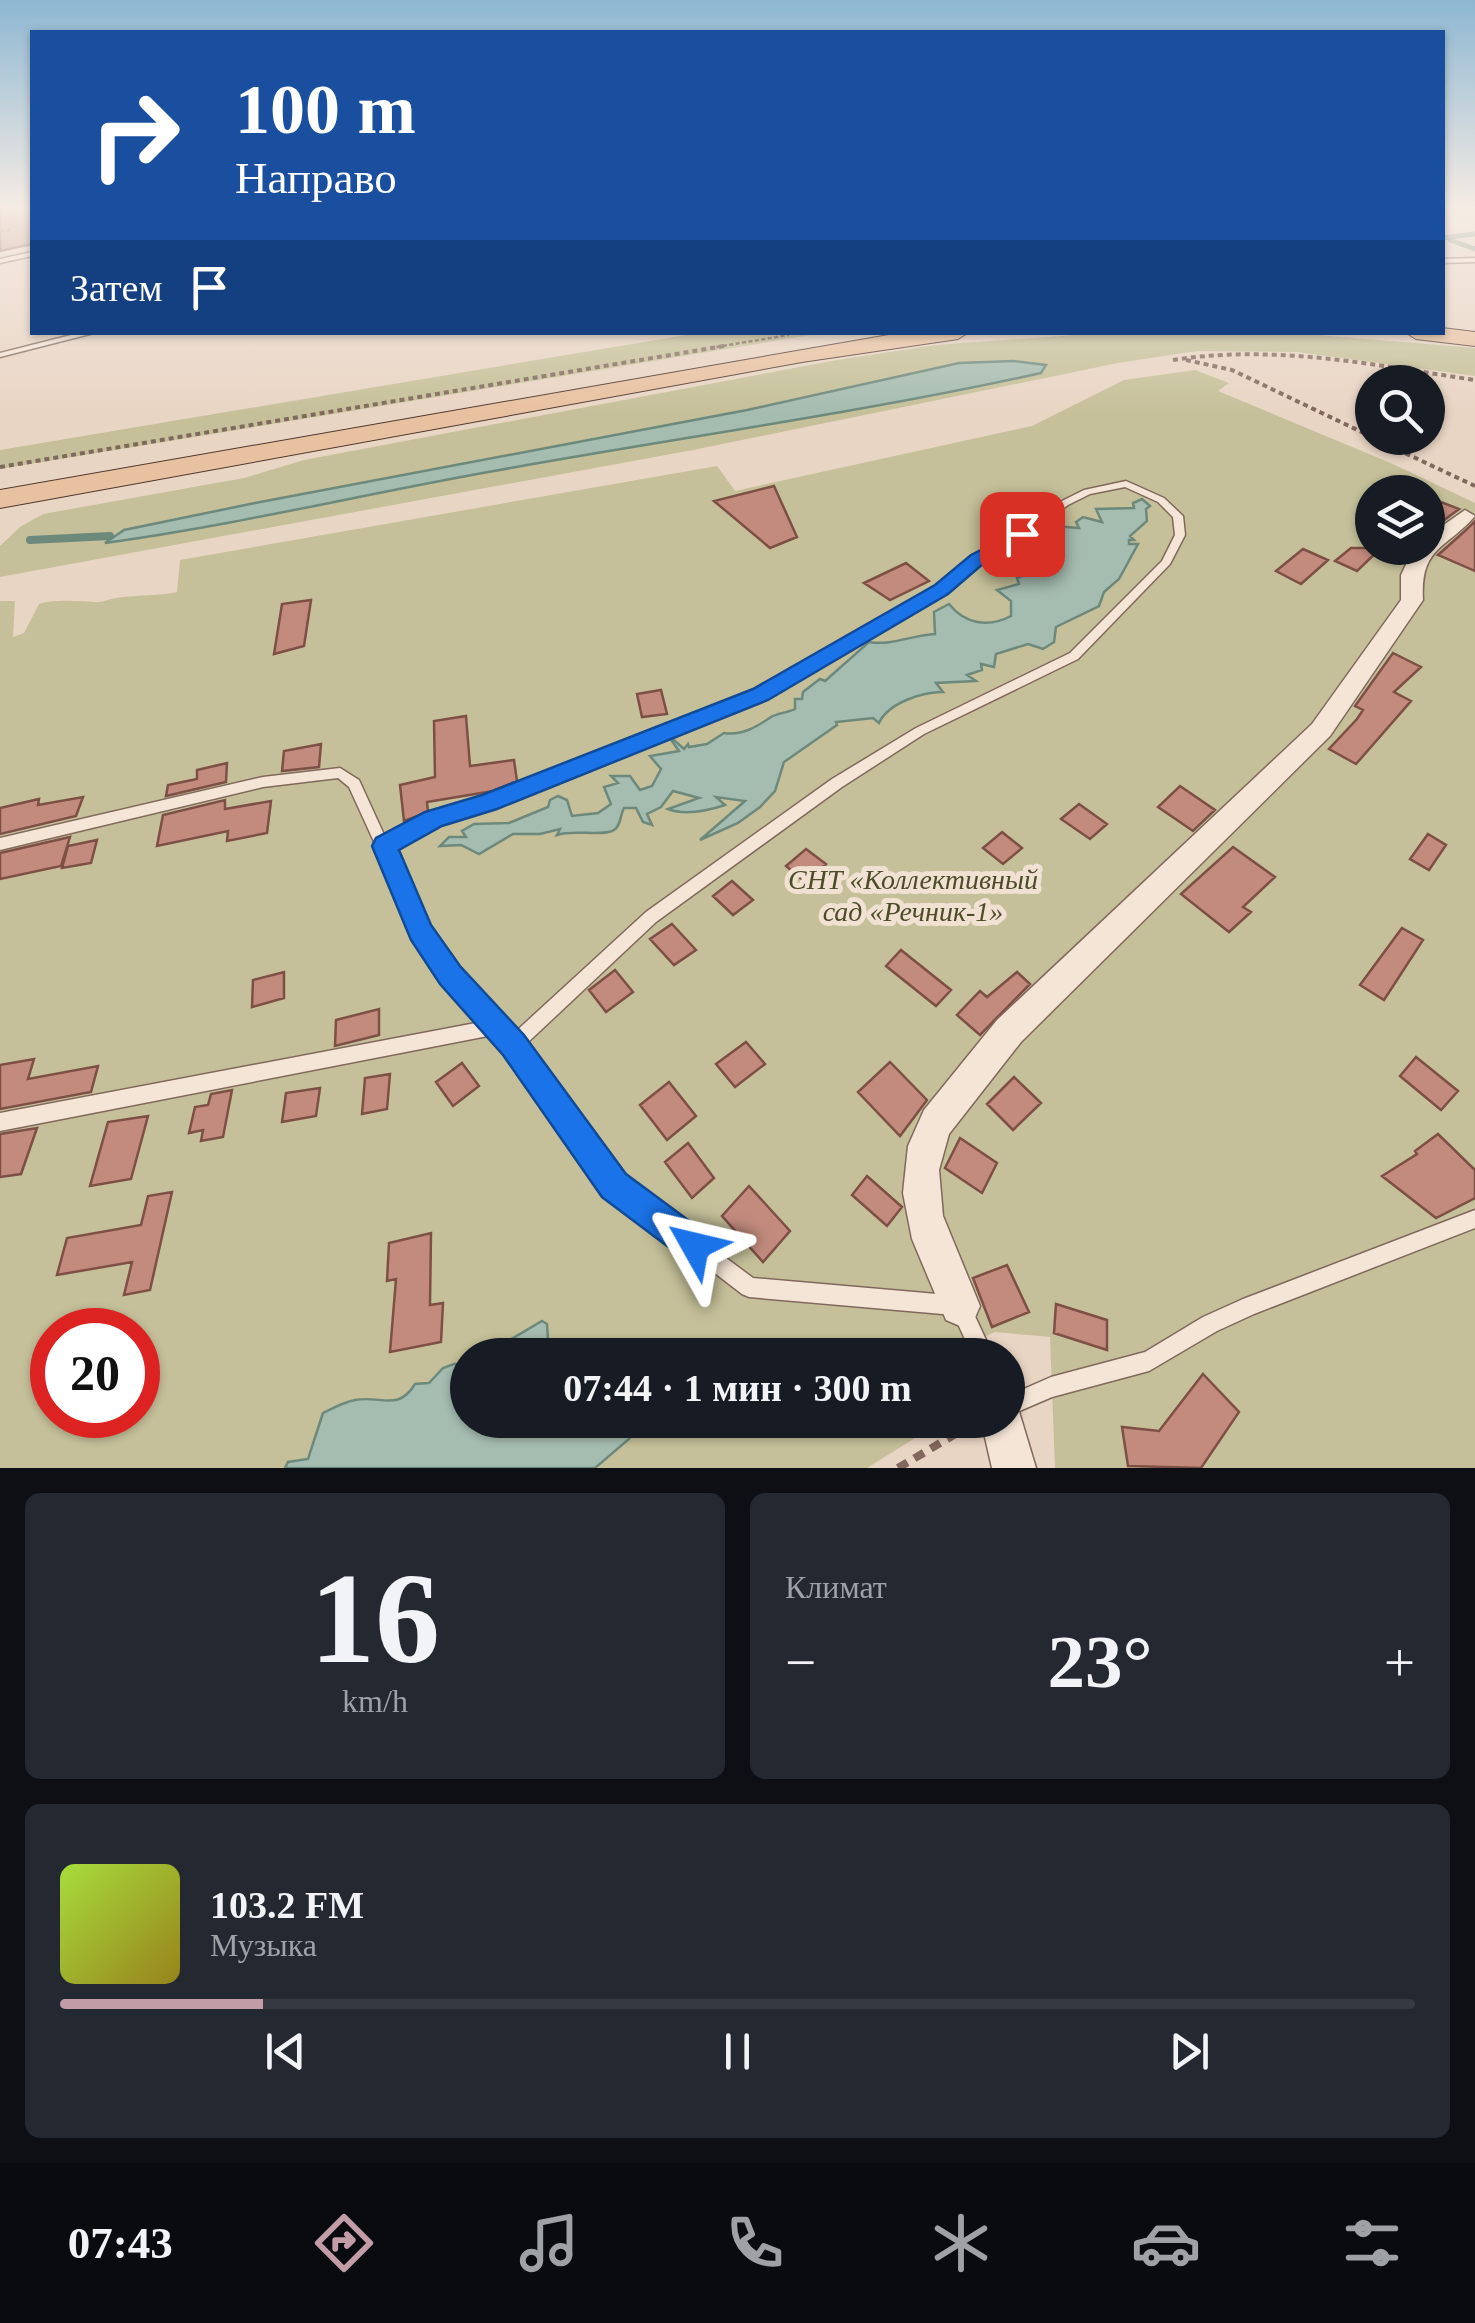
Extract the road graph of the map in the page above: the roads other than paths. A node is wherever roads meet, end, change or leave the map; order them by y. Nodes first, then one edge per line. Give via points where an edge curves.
1 (1445, 326) edge
2 (1475, 329) edge
3 (82, 335) edge
4 (839, 335) edge
5 (938, 335) edge
6 (1441, 335) edge
7 (1475, 339) edge
8 (0, 355) edge
9 (0, 479) edge
10 (0, 498) edge
11 (1465, 516) dead end
12 (1445, 531) edge
13 (1416, 565) edge
14 (0, 844) edge
15 (385, 846) junction
16 (496, 1027) junction
17 (513, 1045) junction
18 (0, 1122) edge
19 (1475, 1219) edge
20 (960, 1306) junction
21 (975, 1338) edge
22 (1025, 1398) edge
23 (1006, 1438) edge
24 (1014, 1468) edge

1 - 2 main road
3 - 8 lane
4 - 9 main road
5 - 10 main road
6 - 7 main road
11 - 12 street
13 - 20 street via 1412,600 1321,730 1009,1031 936,1122 924,1158 923,1220
14 - 15 lane via 329,772 354,784
15 - 16 lane via 429,946
15 - 17 lane via 434,819 773,688 947,586 1086,492 1126,484 1178,516 1180,535 1166,562 1074,656 920,731 837,784 651,917
16 - 17 lane
16 - 18 lane
17 - 20 lane via 614,1185 750,1287
19 - 22 lane via 1239,1310 1149,1361
20 - 21 lane
23 - 24 street

